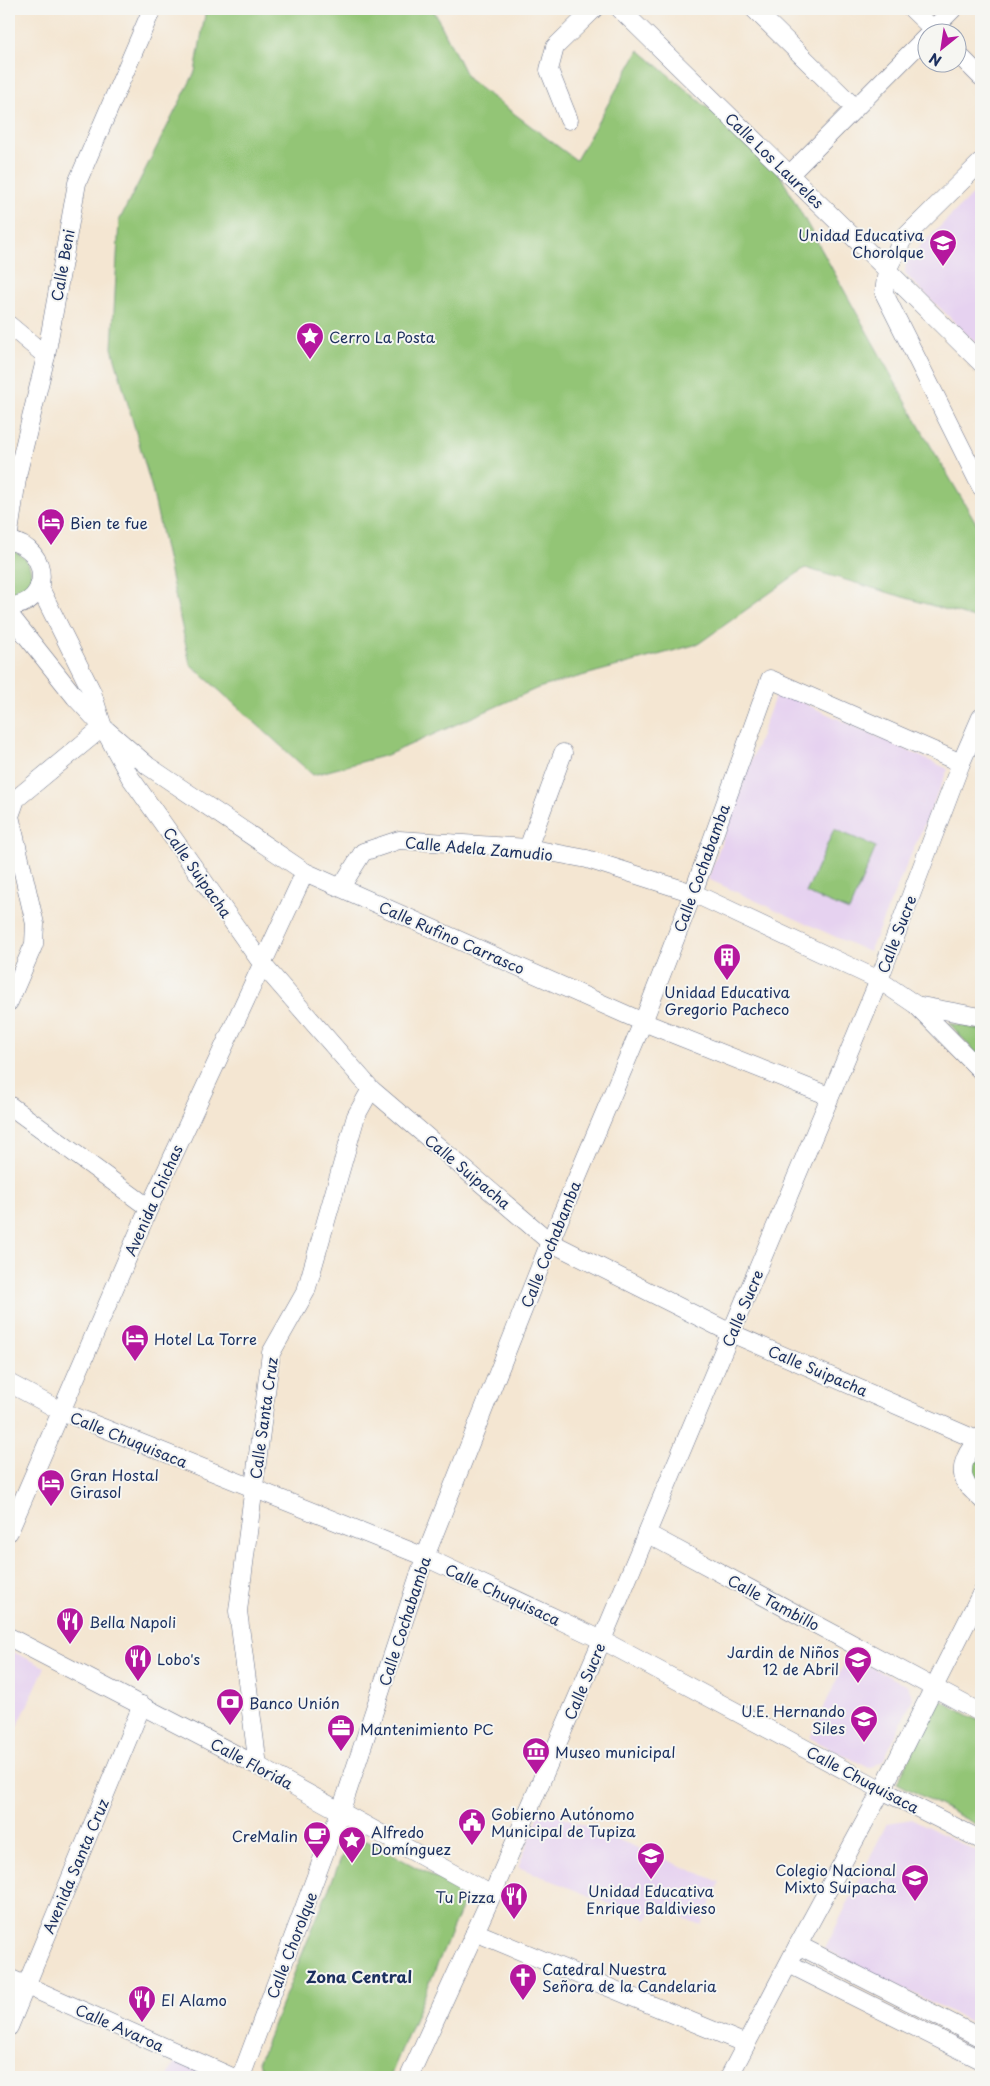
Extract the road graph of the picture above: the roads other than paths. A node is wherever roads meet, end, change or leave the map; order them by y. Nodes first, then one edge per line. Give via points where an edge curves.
1 (152, 9) edge
2 (594, 9) edge
3 (620, 9) edge
4 (754, 9) edge
5 (912, 9) edge
6 (953, 9) edge
7 (923, 22) edge
8 (942, 22) edge
9 (918, 47) edge
10 (968, 64) edge
11 (981, 78) edge
12 (855, 108) junction
13 (569, 120) dead end
14 (981, 162) edge
15 (790, 174) junction
16 (886, 270) junction
17 (9, 325) edge
18 (46, 356) junction
19 (981, 363) edge
20 (13, 470) edge
21 (981, 487) edge
22 (9, 533) edge
23 (9, 541) edge
24 (39, 586) junction
25 (9, 606) edge
26 (9, 614) edge
27 (981, 717) edge
28 (103, 726) junction
29 (563, 753) dead end
30 (961, 763) junction
31 (528, 848) junction
32 (306, 872) junction
33 (341, 887) junction
34 (692, 893) junction
35 (264, 965) junction
36 (879, 980) junction
37 (9, 1002) edge
38 (916, 1005) junction
39 (981, 1017) edge
40 (642, 1022) junction
41 (981, 1071) edge
42 (371, 1089) junction
43 (829, 1096) junction
44 (9, 1105) edge
45 (149, 1208) junction
46 (550, 1242) junction
47 (732, 1333) junction
48 (9, 1383) edge
49 (61, 1411) junction
50 (979, 1438) edge
51 (253, 1488) junction
52 (981, 1498) edge
53 (9, 1532) edge
54 (646, 1533) junction
55 (425, 1557) junction
56 (981, 1594) edge
57 (9, 1637) edge
58 (602, 1640) junction
59 (934, 1687) junction
60 (142, 1706) junction
61 (981, 1713) edge
62 (258, 1766) junction
63 (882, 1790) junction
64 (340, 1812) junction
65 (981, 1840) edge
66 (492, 1895) junction
67 (475, 1932) junction
68 (798, 1945) junction
69 (789, 1964) junction
70 (9, 1978) edge
71 (26, 1985) junction
72 (9, 2027) edge
73 (981, 2038) edge
74 (746, 2044) junction
75 (981, 2060) edge
76 (232, 2077) edge
77 (241, 2077) edge
78 (409, 2077) edge
79 (729, 2077) edge

1 - 18 street, Calle Beni via 77,183
2 - 13 street via 555,47 549,70
3 - 15 street, Calle Los Laureles
4 - 12 street
5 - 7 street
6 - 8 street
9 - 12 street
10 - 11 street
12 - 15 street
14 - 16 street via 903,239
15 - 16 street, Calle Los Laureles
16 - 19 street, Calle Los Laureles
16 - 21 street via 884,293
17 - 18 street
18 - 20 street, Calle Beni
20 - 22 street, Calle Beni
23 - 24 street via 19,542 35,555 41,571
24 - 25 street via 24,603
24 - 28 street, Calle Suipacha via 92,692
26 - 28 street, Calle Suipacha via 75,697
27 - 30 street, Calle Sucre
28 - 32 street, Calle Rufino Carrasco via 148,766
28 - 35 street, Calle Suipacha via 130,777
28 - 37 street via 16,799 10,816 35,924 34,944
29 - 31 street
30 - 34 street, Calle Cochabamba via 770,679
30 - 36 street, Calle Sucre
31 - 33 street, Calle Adela Zamudio via 399,840 363,852
31 - 34 street, Calle Adela Zamudio via 587,859
32 - 33 street, Calle Rufino Carrasco
32 - 35 street, Avenida Chichas
33 - 40 street, Calle Rufino Carrasco
34 - 36 street, Calle Adela Zamudio
34 - 40 street, Calle Cochabamba
35 - 42 street, Calle Suipacha
35 - 45 street, Avenida Chichas
36 - 38 street, Calle Adela Zamudio
36 - 43 street, Calle Sucre
38 - 39 street
38 - 41 street
40 - 43 street, Calle Rufino Carrasco
40 - 46 street, Calle Cochabamba
42 - 46 street, Calle Suipacha
42 - 51 street, Calle Santa Cruz via 356,1116 306,1291 271,1352
43 - 47 street, Calle Sucre
44 - 45 street
45 - 49 street, Avenida Chichas
46 - 47 street, Calle Suipacha
46 - 55 street, Calle Cochabamba
47 - 50 street, Calle Suipacha
47 - 54 street, Calle Sucre
48 - 49 street, Calle Chuquisaca
49 - 51 street, Calle Chuquisaca
49 - 53 street, Avenida Chichas
50 - 52 street via 963,1460 963,1471 967,1484
51 - 55 street, Calle Chuquisaca
51 - 62 street, Calle Santa Cruz via 238,1611
54 - 58 street, Calle Sucre
54 - 59 street, Calle Tambillo
55 - 58 street, Calle Chuquisaca
55 - 64 street, Calle Cochabamba
56 - 59 street
57 - 60 street, Calle Florida
58 - 63 street, Calle Chuquisaca
58 - 66 street, Calle Sucre
59 - 61 street, Calle Tambillo
59 - 63 street
60 - 62 street, Calle Florida
60 - 71 street, Avenida Santa Cruz
62 - 64 street, Calle Florida
63 - 65 street, Calle Chuquisaca
63 - 68 street
64 - 66 street, Calle Florida
64 - 77 street, Calle Chorolque
66 - 67 street, Calle Sucre
67 - 74 street
67 - 78 street, Calle Sucre
68 - 69 street
68 - 73 street
69 - 74 street
69 - 75 street
70 - 71 street, Calle Avaroa
71 - 72 street, Avenida Santa Cruz
71 - 76 street, Calle Avaroa
74 - 79 street

